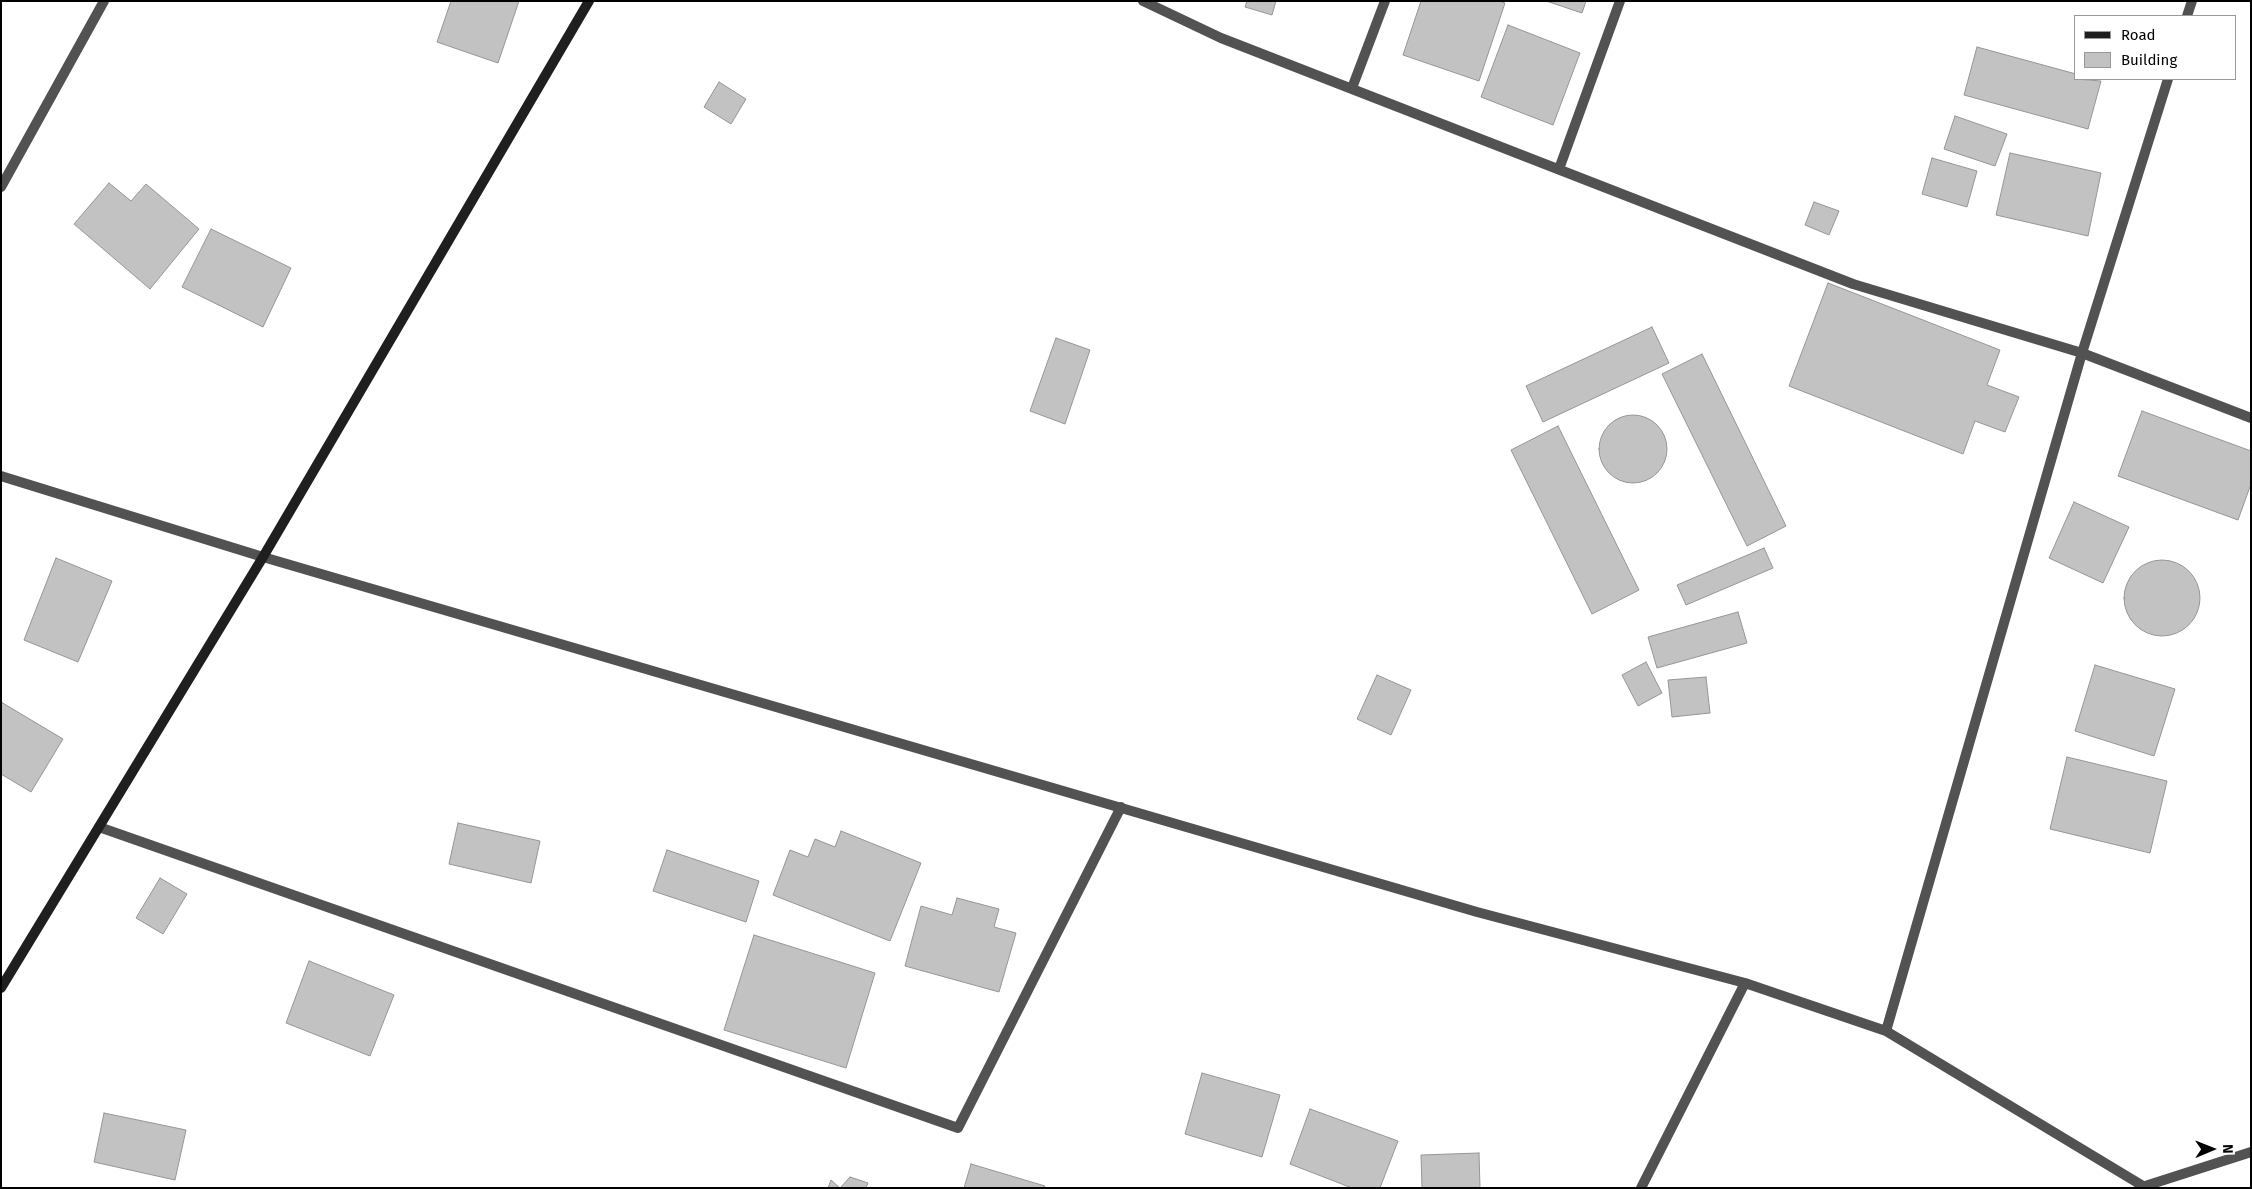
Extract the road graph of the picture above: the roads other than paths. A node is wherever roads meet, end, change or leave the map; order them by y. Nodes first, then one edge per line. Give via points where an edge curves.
1 (104, 1) edge
2 (589, 1) edge
3 (1143, 1) edge
4 (1385, 1) edge
5 (1620, 1) edge
6 (2192, 1) edge
7 (2187, 15) edge
8 (2168, 80) edge
9 (1352, 88) junction
10 (1559, 169) junction
11 (1, 187) edge
12 (2082, 353) junction
13 (2251, 418) edge
14 (1, 476) edge
15 (263, 557) junction
16 (1122, 807) junction
17 (99, 827) junction
18 (1745, 984) junction
19 (1, 988) edge
20 (1886, 1031) junction
21 (2251, 1152) edge
22 (2141, 1187) edge
23 (1641, 1188) edge

1 - 11 street
2 - 15 street
3 - 9 street via 1221,38
4 - 9 street
5 - 10 street
6 - 7 street
8 - 12 street
9 - 10 street
10 - 12 street via 1852,284
12 - 13 street
12 - 20 street
14 - 15 street
15 - 16 street
15 - 17 street
16 - 17 street via 958,1128
16 - 18 street via 1477,912
17 - 19 street
18 - 20 street
18 - 23 street
20 - 22 street
21 - 22 street

